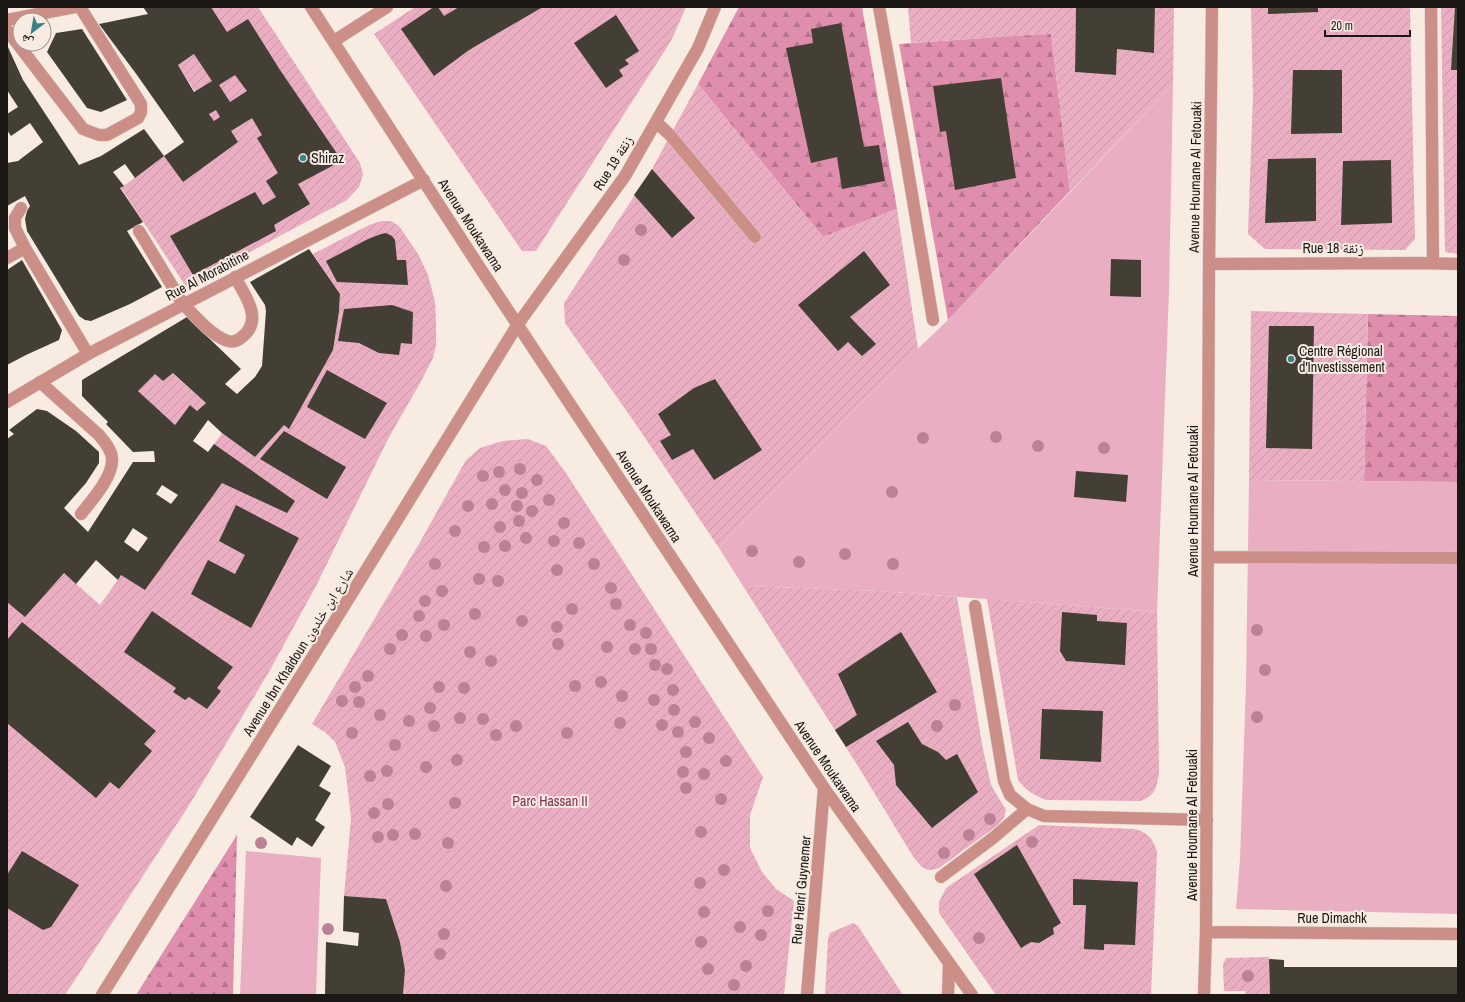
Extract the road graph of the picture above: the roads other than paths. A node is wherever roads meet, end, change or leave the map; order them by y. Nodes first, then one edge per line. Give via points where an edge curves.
1 (75, 7) edge
2 (80, 7) edge
3 (311, 7) edge
4 (387, 7) edge
5 (715, 7) edge
6 (879, 7) edge
7 (1212, 7) edge
8 (1431, 7) edge
9 (7, 20) edge
10 (7, 30) edge
11 (334, 41) junction
12 (656, 122) junction
13 (424, 180) junction
14 (21, 208) dead end
15 (139, 231) dead end
16 (755, 237) dead end
17 (25, 248) junction
18 (7, 258) edge
19 (1433, 263) junction
20 (1209, 264) junction
21 (1458, 264) edge
22 (235, 277) junction
23 (183, 304) junction
24 (933, 320) dead end
25 (518, 324) junction
26 (88, 354) junction
27 (40, 382) junction
28 (7, 402) edge
29 (81, 514) dead end
30 (1208, 558) junction
31 (1458, 558) edge
32 (975, 606) dead end
33 (824, 788) junction
34 (1027, 809) junction
35 (1207, 820) junction
36 (941, 877) dead end
37 (1206, 932) junction
38 (1458, 934) edge
39 (949, 962) junction
40 (102, 995) edge
41 (807, 995) edge
42 (948, 995) edge
43 (972, 995) edge
44 (1204, 995) edge

1 - 9 street
2 - 10 street via 141,104 138,118 107,135 99,136 83,129
3 - 11 street, Avenue Moukawama
4 - 11 street
5 - 12 street, Rue 19 زنقة via 698,48
6 - 24 street
7 - 20 street, Avenue Houmane Al Fetouaki
8 - 19 street
11 - 13 street, Avenue Moukawama
12 - 16 street via 670,135
12 - 25 street, Rue 19 زنقة via 625,176
13 - 22 street, Rue Al Morabitine
13 - 25 street, Avenue Moukawama
14 - 17 street via 15,218 16,228
15 - 23 street
17 - 18 street
17 - 26 street
19 - 20 street, Rue 18 زنقة
19 - 21 street, Rue 18 زنقة
20 - 30 street, Avenue Houmane Al Fetouaki
22 - 23 street, Rue Al Morabitine
22 - 23 street via 253,311 252,323 247,334 238,341 226,341 210,330
23 - 26 street, Rue Al Morabitine
25 - 33 street, Avenue Moukawama
25 - 40 street, Avenue Ibn Khaldoun شارع ابن خلدون
26 - 27 street, Rue Al Morabitine
27 - 28 street, Rue Al Morabitine
27 - 29 street via 99,435 106,443 112,458 111,472
30 - 31 street
30 - 35 street, Avenue Houmane Al Fetouaki
32 - 34 street via 1004,781 1010,795
33 - 39 street, Avenue Moukawama
33 - 41 street, Rue Henri Guynemer
34 - 35 street via 1044,816
34 - 36 street via 994,838
35 - 37 street, Avenue Houmane Al Fetouaki
37 - 38 street, Rue Dimachk
37 - 44 street, Avenue Houmane Al Fetouaki
39 - 42 street
39 - 43 street, Avenue Moukawama

